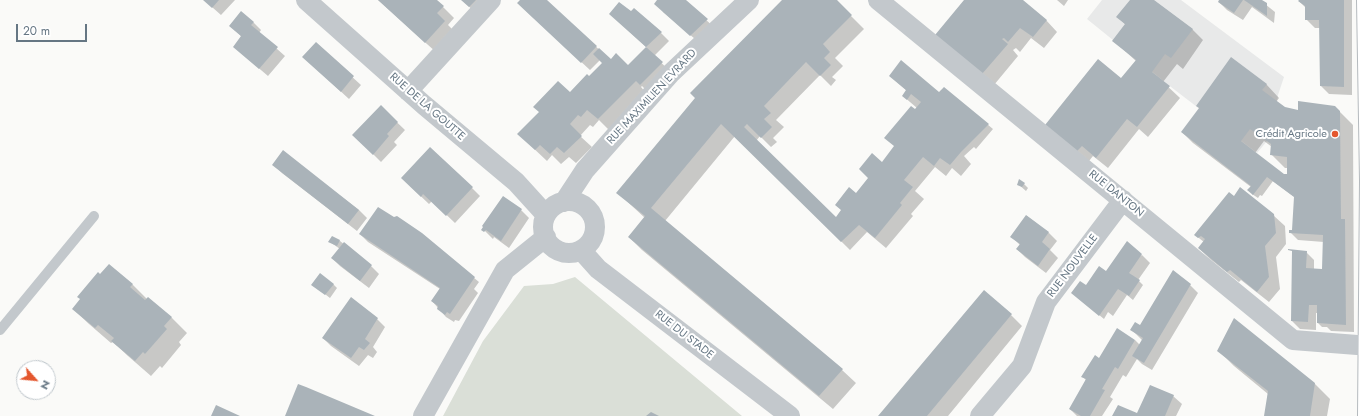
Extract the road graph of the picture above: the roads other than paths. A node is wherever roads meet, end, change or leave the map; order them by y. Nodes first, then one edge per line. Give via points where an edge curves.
1 (306, 0) edge
2 (491, 0) edge
3 (749, 0) edge
4 (878, 0) edge
5 (1368, 0) edge
6 (408, 91) junction
7 (1371, 181) edge
8 (1123, 200) junction
9 (564, 202) junction
10 (546, 215) junction
11 (94, 216) dead end
12 (546, 237) junction
13 (581, 250) junction
14 (0, 330) edge
15 (1370, 346) junction
16 (423, 416) edge
17 (790, 416) edge
18 (980, 416) edge
19 (1369, 416) edge

1 - 6 street, RUE DE LA GOUTTE
2 - 6 street
3 - 9 street, RUE MAXIMILIEN EVRARD via 670,74 585,170
4 - 8 street, RUE DANTON
5 - 7 main road
6 - 10 street, RUE DE LA GOUTTE via 516,182
7 - 15 main road
8 - 15 street, RUE DANTON via 1293,340
8 - 18 street, RUE NOUVELLE via 1046,302 1022,366
9 - 10 street, RUE MAXIMILIEN EVRARD via 557,204
9 - 13 street via 572,201 587,208 595,222 593,238
10 - 12 street
11 - 14 lane
12 - 13 street via 550,244 561,251 573,253
12 - 16 street via 505,270
13 - 17 street, RUE DU STADE via 598,269
15 - 19 main road

